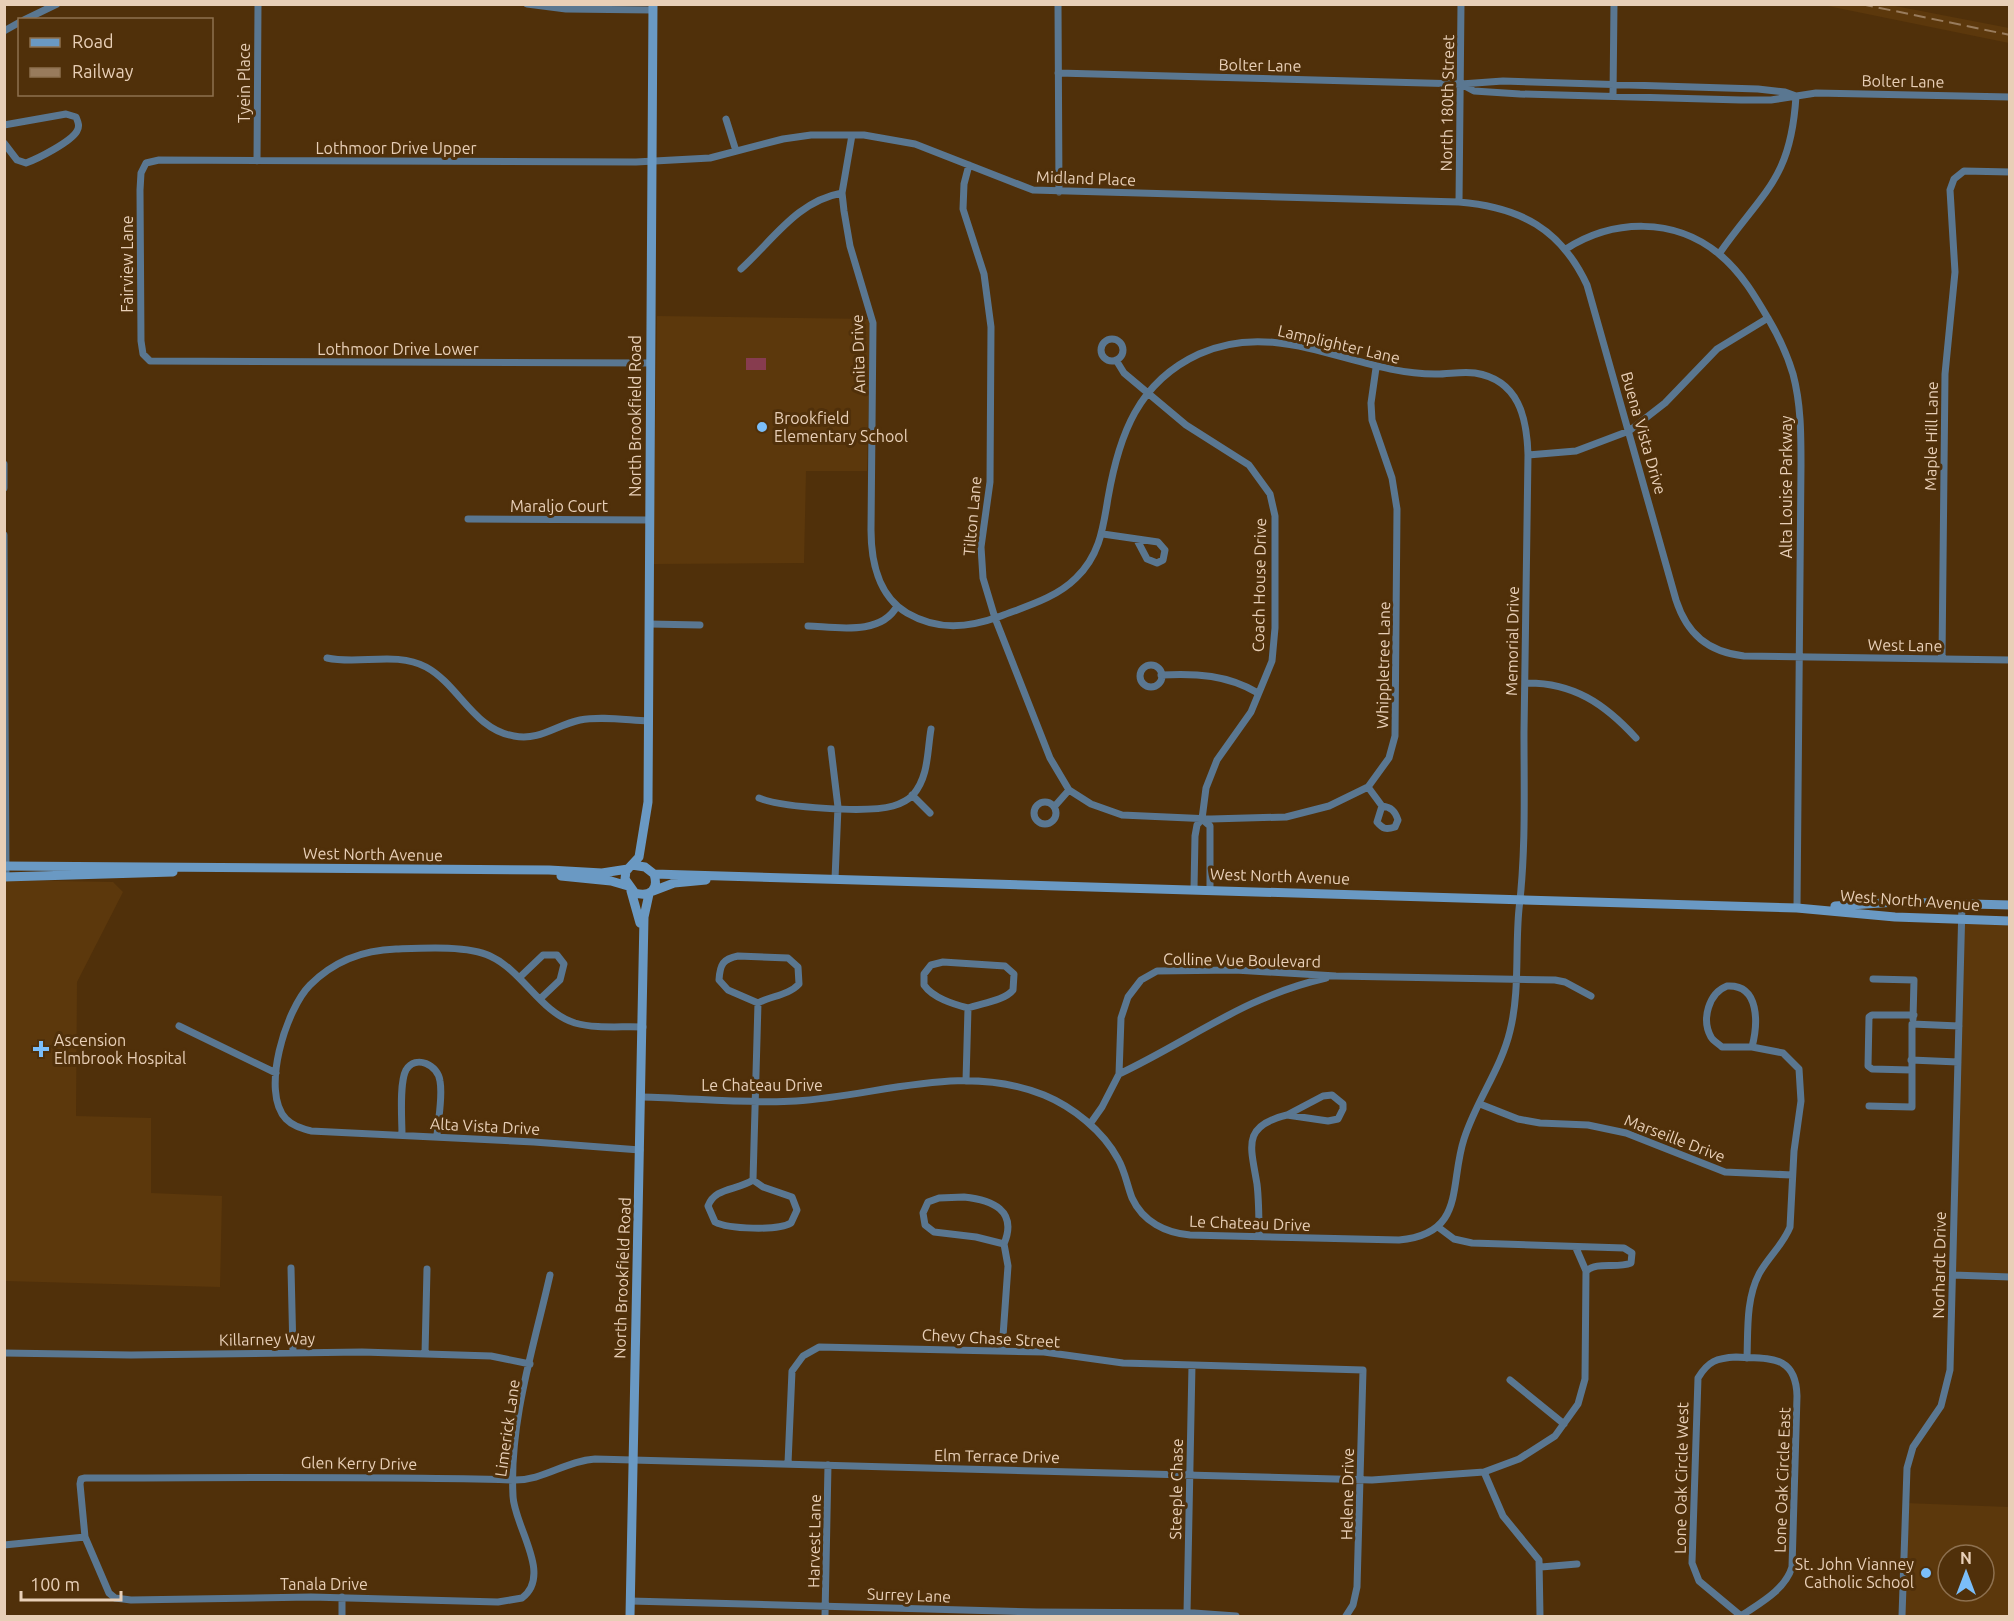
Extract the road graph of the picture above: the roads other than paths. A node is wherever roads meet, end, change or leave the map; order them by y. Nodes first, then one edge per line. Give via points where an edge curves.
1 (57, 4) edge
2 (258, 4) edge
3 (527, 4) edge
4 (1058, 4) edge
5 (1461, 4) edge
6 (1614, 4) edge
7 (652, 7) edge
8 (28, 18) edge
9 (18, 23) edge
10 (4, 31) edge
11 (1058, 73) junction
12 (1461, 84) junction
13 (1613, 84) junction
14 (1613, 96) junction
15 (1796, 96) junction
16 (2010, 98) edge
17 (726, 119) dead end
18 (4, 125) edge
19 (852, 135) junction
20 (4, 144) edge
21 (736, 151) junction
22 (257, 161) junction
23 (652, 161) junction
24 (969, 165) junction
25 (143, 167) joint
26 (2010, 172) edge
27 (1059, 192) junction
28 (842, 193) junction
29 (1460, 202) junction
30 (1566, 249) junction
31 (1719, 254) junction
32 (741, 269) dead end
33 (1768, 318) junction
34 (147, 359) joint
35 (1116, 360) dead end
36 (651, 363) junction
37 (1377, 368) junction
38 (1506, 389) joint
39 (1147, 394) junction
40 (1629, 430) junction
41 (1528, 455) junction
42 (4, 464) edge
43 (5, 482) edge
44 (4, 488) edge
45 (468, 519) dead end
46 (650, 520) junction
47 (1103, 534) junction
48 (4, 535) edge
49 (1137, 540) dead end
50 (897, 606) junction
51 (994, 618) junction
52 (649, 624) junction
53 (700, 625) dead end
54 (808, 626) dead end
55 (1800, 657) junction
56 (327, 658) dead end
57 (1942, 659) junction
58 (2010, 660) edge
59 (1161, 675) dead end
60 (1525, 683) junction
61 (1258, 693) junction
62 (648, 721) junction
63 (931, 729) dead end
64 (1636, 738) dead end
65 (831, 749) dead end
66 (1368, 788) junction
67 (1069, 790) junction
68 (912, 795) junction
69 (759, 798) dead end
70 (1382, 806) dead end
71 (838, 807) junction
72 (1054, 807) dead end
73 (930, 813) dead end
74 (1202, 819) junction
75 (645, 827) junction
76 (5, 866) edge
77 (216, 867) junction
78 (630, 867) junction
79 (529, 871) junction
80 (653, 872) junction
81 (5, 877) edge
82 (750, 877) junction
83 (835, 879) junction
84 (630, 888) junction
85 (1194, 889) junction
86 (1210, 889) junction
87 (651, 892) junction
88 (1521, 900) junction
89 (1962, 904) junction
90 (2010, 905) edge
91 (1797, 908) junction
92 (1808, 908) junction
93 (1962, 920) junction
94 (2010, 921) edge
95 (644, 940) junction
96 (1336, 976) junction
97 (520, 977) junction
98 (1517, 979) junction
99 (1873, 979) dead end
100 (1591, 996) dead end
101 (541, 998) junction
102 (758, 1003) junction
103 (968, 1008) junction
104 (1914, 1016) junction
105 (1912, 1024) junction
106 (179, 1026) dead end
107 (1959, 1026) junction
108 (643, 1027) junction
109 (1752, 1047) junction
110 (1911, 1060) junction
111 (1958, 1062) junction
112 (1911, 1070) junction
113 (276, 1073) junction
114 (1119, 1074) junction
115 (966, 1081) junction
116 (641, 1097) junction
117 (755, 1101) junction
118 (1480, 1104) junction
119 (1869, 1106) dead end
120 (1287, 1115) junction
121 (1090, 1124) junction
122 (402, 1135) junction
123 (437, 1136) junction
124 (640, 1150) junction
125 (1792, 1175) junction
126 (753, 1180) junction
127 (1438, 1227) junction
128 (1258, 1236) junction
129 (1004, 1244) junction
130 (1576, 1248) junction
131 (291, 1268) dead end
132 (427, 1269) dead end
133 (1586, 1271) junction
134 (550, 1275) dead end
135 (1953, 1275) junction
136 (2010, 1277) edge
137 (1002, 1350) junction
138 (293, 1352) junction
139 (4, 1353) edge
140 (425, 1354) junction
141 (1747, 1358) junction
142 (530, 1364) junction
143 (1192, 1365) junction
144 (1363, 1370) joint
145 (1510, 1380) dead end
146 (1564, 1424) junction
147 (633, 1461) junction
148 (788, 1463) junction
149 (828, 1465) junction
150 (1484, 1472) junction
151 (1189, 1475) junction
152 (513, 1480) junction
153 (1360, 1480) junction
154 (85, 1537) junction
155 (4, 1545) edge
156 (1577, 1564) dead end
157 (1541, 1568) junction
158 (533, 1584) joint
159 (342, 1597) junction
160 (630, 1601) junction
161 (825, 1606) junction
162 (1187, 1613) junction
163 (1741, 1616) edge
164 (342, 1617) edge
165 (630, 1617) edge
166 (825, 1617) edge
167 (1236, 1617) edge
168 (1346, 1617) edge
169 (1540, 1617) edge
170 (1902, 1617) edge

1 - 8 street
2 - 22 street, Tyein Place
3 - 7 street via 566,9
4 - 11 street
5 - 12 street, North 180th Street
6 - 13 street
7 - 23 main road, North Brookfield Road
9 - 10 street
11 - 12 street, Bolter Lane
11 - 27 street
12 - 13 street, Bolter Lane via 1481,80
12 - 14 street, Bolter Lane via 1474,91
12 - 29 street, North 180th Street
13 - 14 street
13 - 15 street, Bolter Lane via 1758,88
14 - 15 street, Bolter Lane via 1771,100
15 - 16 street, Bolter Lane
15 - 31 street via 1791,143 1782,169
17 - 21 street
18 - 20 street via 66,114 76,117 79,126 67,140 26,163 17,160
19 - 21 street, Midland Place via 801,137
19 - 24 street, Midland Place via 915,144
19 - 28 street, Anita Drive
21 - 23 street, Midland Place via 710,158
22 - 23 street, Lothmoor Drive Upper
22 - 25 street, Lothmoor Drive Upper via 159,160
23 - 36 main road, North Brookfield Road
24 - 27 street, Midland Place via 1025,188
24 - 51 street, Tilton Lane via 963,209 986,280 991,327 990,482 981,557
25 - 34 street, Fairview Lane via 141,341
26 - 57 street, Maple Hill Lane via 1970,169 1959,174 1950,190 1955,272 1945,374
27 - 29 street, Midland Place
28 - 32 street via 819,200 796,214
28 - 50 street, Anita Drive via 850,246 873,323 871,548 878,576
29 - 30 street, Buena Vista Drive via 1515,212
30 - 31 street, Alta Louise Parkway via 1611,228 1646,225 1681,233
30 - 40 street, Buena Vista Drive via 1592,297
31 - 33 street, Alta Louise Parkway via 1753,293
33 - 40 street via 1718,349 1665,403
33 - 55 street, Alta Louise Parkway via 1787,356 1799,406
34 - 36 street, Lothmoor Drive Lower
35 - 39 street, Coach House Drive
36 - 46 main road, North Brookfield Road
37 - 38 street, Lamplighter Lane via 1416,374 1475,373
37 - 39 street, Lamplighter Lane via 1289,343 1233,342 1182,363
37 - 66 street, Whippletree Lane via 1372,420 1392,478 1397,509 1396,725 1392,751
38 - 41 street, Memorial Drive via 1523,412
39 - 47 street, Lamplighter Lane via 1119,445
39 - 61 street, Coach House Drive via 1191,429 1249,465 1270,494 1275,530 1274,645 1268,675
40 - 41 street via 1576,451
40 - 55 street, Buena Vista Drive via 1676,600 1688,628 1706,644 1728,653
41 - 60 street, Memorial Drive
42 - 43 street
43 - 44 street
45 - 46 street, Maraljo Court
46 - 52 main road, North Brookfield Road
47 - 49 street
47 - 51 street, Lamplighter Lane via 1090,562 1066,587
48 - 76 street
50 - 51 street, Anita Drive via 935,625 963,626
50 - 54 street via 876,623 859,627
51 - 67 street, Tilton Lane via 1050,758
52 - 53 street
52 - 62 main road, North Brookfield Road
55 - 57 street, West Lane
55 - 91 street, Alta Louise Parkway
56 - 62 street via 416,663 437,675 487,724 515,736 541,735 581,720
57 - 58 street, West Lane
59 - 61 street via 1206,675 1231,680
60 - 64 street via 1555,685 1585,695 1614,715
60 - 88 street, Memorial Drive
61 - 74 street, Coach House Drive via 1251,712 1214,765
62 - 75 main road, North Brookfield Road
63 - 68 street via 923,778
65 - 71 street
66 - 70 street
66 - 74 street via 1329,806 1287,817
67 - 72 street
67 - 74 street, Tilton Lane via 1090,804 1122,815
68 - 71 street via 892,807
68 - 73 street
69 - 71 street via 781,804
71 - 83 street
74 - 85 street, Coach House Drive via 1195,836
74 - 86 street, Coach House Drive via 1210,826
75 - 78 main road, North Brookfield Road via 639,857
75 - 80 main road, North Brookfield Road via 646,853
76 - 77 main road, West North Avenue
76 - 81 street
77 - 79 main road, West North Avenue
77 - 81 main road, West North Avenue
78 - 79 main road, West North Avenue via 608,873
78 - 80 main road
78 - 84 main road via 625,879
79 - 84 main road, West North Avenue via 613,881
80 - 82 main road, West North Avenue via 669,877
80 - 87 main road via 656,886
82 - 83 main road, West North Avenue
82 - 87 main road, West North Avenue via 682,882
83 - 85 main road, West North Avenue
84 - 87 main road via 639,895
84 - 95 main road, North Brookfield Road
85 - 86 main road, West North Avenue
86 - 88 main road, West North Avenue
87 - 95 main road, North Brookfield Road via 645,909
88 - 91 main road, West North Avenue
88 - 98 street
89 - 90 main road, West North Avenue
89 - 92 main road, West North Avenue via 1896,902
89 - 93 street, Norhardt Drive
91 - 92 main road, West North Avenue
92 - 93 main road, West North Avenue
93 - 94 main road, West North Avenue
93 - 107 street, Norhardt Drive
95 - 108 main road, North Brookfield Road
96 - 98 street, Colline Vue Boulevard
96 - 114 street, Colline Vue Boulevard via 1285,989 1240,1007
96 - 114 street, Colline Vue Boulevard via 1179,969 1149,974 1134,987 1124,1006
97 - 101 street, Alta Vista Drive
97 - 101 street via 543,955 557,955 564,964 563,974
97 - 113 street, Alta Vista Drive via 492,956 478,952 396,949 356,956 324,973 308,986 295,1005 286,1024
98 - 100 street, Colline Vue Boulevard via 1565,982
98 - 118 street via 1510,1032
99 - 104 street via 1914,980
101 - 108 street, Alta Vista Drive via 556,1013 576,1023
102 - 102 street via 795,989 801,976 798,967 782,957 727,958 720,966 719,980 728,990
102 - 117 street
103 - 103 street via 1010,993 1015,984 1011,971 995,964 931,965 923,980 931,995
103 - 115 street
104 - 105 street
104 - 112 street via 1869,1017 1869,1066
105 - 107 street
105 - 110 street
106 - 113 street
107 - 111 street, Norhardt Drive
108 - 116 main road, North Brookfield Road
109 - 109 street via 1755,1015 1751,996 1736,986 1720,989 1709,1004 1711,1037 1722,1047
109 - 125 street via 1783,1053 1799,1069 1801,1101
110 - 111 street
110 - 112 street
111 - 135 street, Norhardt Drive
112 - 119 street via 1912,1107
113 - 122 street, Alta Vista Drive via 278,1106 285,1119 296,1127
114 - 121 street, Colline Vue Boulevard
115 - 117 street, Le Chateau Drive via 904,1084 827,1099
115 - 121 street, Le Chateau Drive via 1014,1086 1045,1095
116 - 117 street, Le Chateau Drive
116 - 124 main road, North Brookfield Road
117 - 126 street
118 - 125 street, Marseille Drive via 1518,1119 1626,1132 1725,1172
118 - 127 street via 1461,1146 1452,1204
120 - 120 street via 1334,1120 1341,1114 1342,1104 1336,1096 1328,1095
120 - 128 street via 1259,1127 1251,1141 1259,1206
121 - 128 street, Le Chateau Drive via 1118,1158 1140,1211 1158,1226 1178,1234
122 - 123 street, Alta Vista Drive
122 - 123 street via 407,1070 415,1063 426,1063 435,1068 440,1080
123 - 124 street, Alta Vista Drive
124 - 147 main road, North Brookfield Road
125 - 141 street via 1790,1227 1759,1274 1752,1292
126 - 126 street via 738,1189 714,1195 708,1206 715,1222 762,1227 791,1223 797,1210 792,1197
127 - 128 street, Le Chateau Drive via 1418,1238 1399,1240
127 - 130 street via 1454,1239 1472,1243
129 - 129 street via 1006,1219 989,1201 939,1198 925,1207 925,1225 934,1232 976,1236
129 - 137 street via 1008,1266
130 - 133 street
130 - 133 street via 1624,1248 1632,1253 1630,1263 1625,1265 1594,1266
131 - 138 street
132 - 140 street
133 - 146 street via 1585,1379 1581,1397
134 - 142 street, Limerick Lane
135 - 136 street
135 - 170 street, Norhardt Drive via 1947,1390 1913,1448 1907,1468
137 - 143 street, Chevy Chase Street via 1123,1363
137 - 148 street, Chevy Chase Street via 826,1347 808,1351 797,1362 791,1378
138 - 139 street, Killarney Way
138 - 140 street, Killarney Way
140 - 142 street, Killarney Way via 491,1356
141 - 163 street, Lone Oak Circle West via 1713,1360 1698,1378 1692,1553 1693,1570 1699,1581
141 - 163 street, Lone Oak Circle East via 1782,1362 1797,1382 1795,1529 1790,1575 1778,1589
142 - 152 street, Limerick Lane via 519,1413
143 - 144 street, Chevy Chase Street
143 - 151 street, Steeple Chase
144 - 153 street, Helene Drive
145 - 146 street
146 - 150 street via 1538,1449
147 - 148 street, Elm Terrace Drive
147 - 152 street, Glen Kerry Drive via 586,1460 537,1479
147 - 160 main road, North Brookfield Road
148 - 149 street, Elm Terrace Drive
149 - 151 street, Elm Terrace Drive
149 - 161 street, Harvest Lane
150 - 153 street, Elm Terrace Drive
150 - 157 street via 1503,1516 1533,1550
151 - 153 street, Elm Terrace Drive
151 - 162 street, Steeple Chase
152 - 154 street, Glen Kerry Drive via 340,1475 81,1479
152 - 158 street, Limerick Lane via 514,1509 532,1557
153 - 168 street, Helene Drive via 1357,1587
154 - 155 street
154 - 159 street, Tanala Drive via 115,1598
156 - 157 street
157 - 169 street
158 - 159 street, Tanala Drive via 528,1594 510,1601
159 - 164 street
160 - 161 street, Surrey Lane
160 - 165 main road, North Brookfield Road
161 - 162 street, Surrey Lane
161 - 166 street, Harvest Lane
162 - 167 street, Surrey Lane

